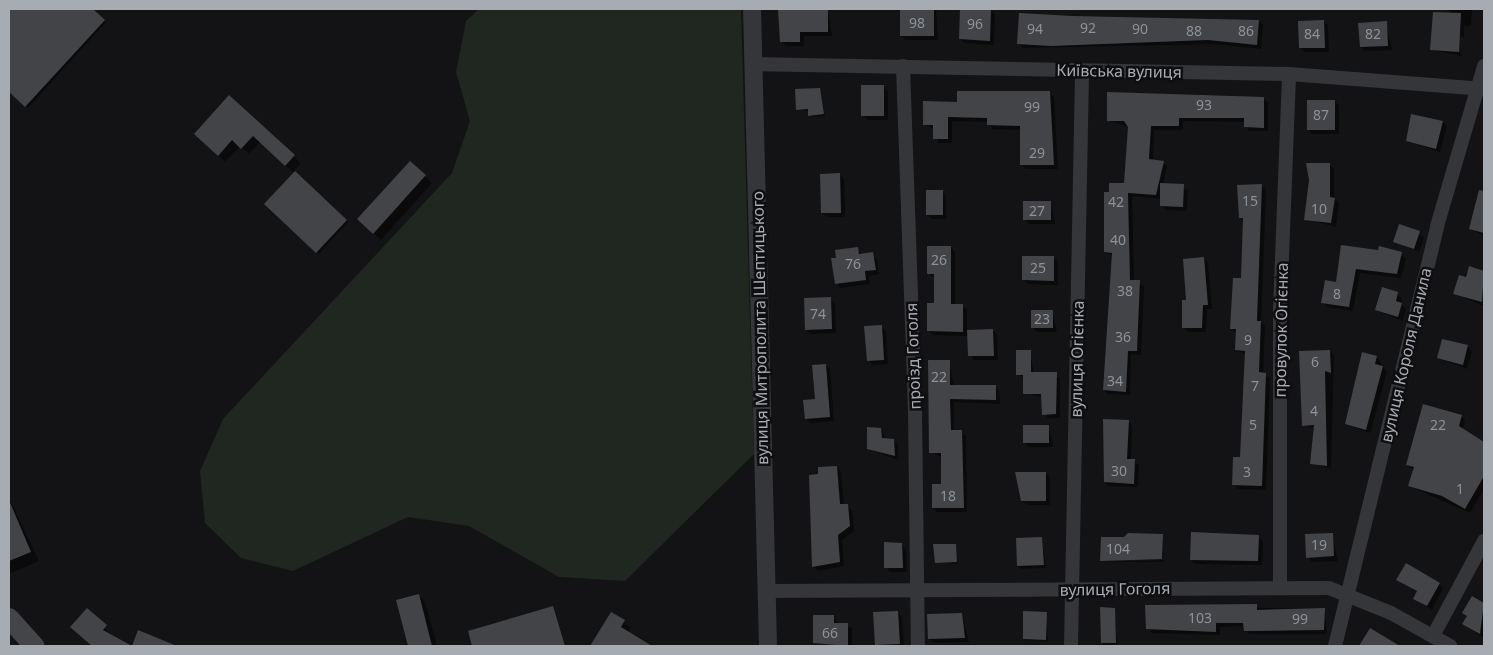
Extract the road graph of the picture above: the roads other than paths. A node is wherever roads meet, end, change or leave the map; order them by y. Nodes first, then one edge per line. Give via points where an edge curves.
1 (752, 9) edge
2 (753, 64) junction
3 (903, 66) junction
4 (1484, 66) edge
5 (1082, 71) junction
6 (1289, 74) junction
7 (1481, 87) edge
8 (1484, 541) edge
9 (1280, 586) junction
10 (917, 590) junction
11 (1074, 590) junction
12 (766, 591) junction
13 (1349, 593) junction
14 (9, 618) edge
15 (1433, 636) junction
16 (34, 646) edge
17 (768, 646) edge
18 (918, 646) edge
19 (1071, 646) edge
20 (1335, 646) edge
21 (1450, 646) edge

1 - 2 street, вулиця Митрополита Шептицького
2 - 3 street, Київська вулиця
2 - 12 street, вулиця Митрополита Шептицького
3 - 5 street, Київська вулиця
3 - 10 street, проїзд Гоголя
4 - 7 street, вулиця Короля Данила
5 - 6 street, Київська вулиця
5 - 11 street, вулиця Огієнка
6 - 7 street, Київська вулиця
6 - 9 street, провулок Огієнка via 1280,310
7 - 13 street, вулиця Короля Данила via 1437,226
8 - 15 street
9 - 11 street, вулиця Гоголя
9 - 13 street, вулиця Гоголя
10 - 11 street, вулиця Гоголя
10 - 12 street, вулиця Гоголя
10 - 18 street, проїзд Гоголя
11 - 19 street, вулиця Огієнка
12 - 17 street, вулиця Митрополита Шептицького
13 - 15 street, вулиця Гоголя
13 - 20 street, вулиця Короля Данила
14 - 16 main road
15 - 21 street, вулиця Гоголя

